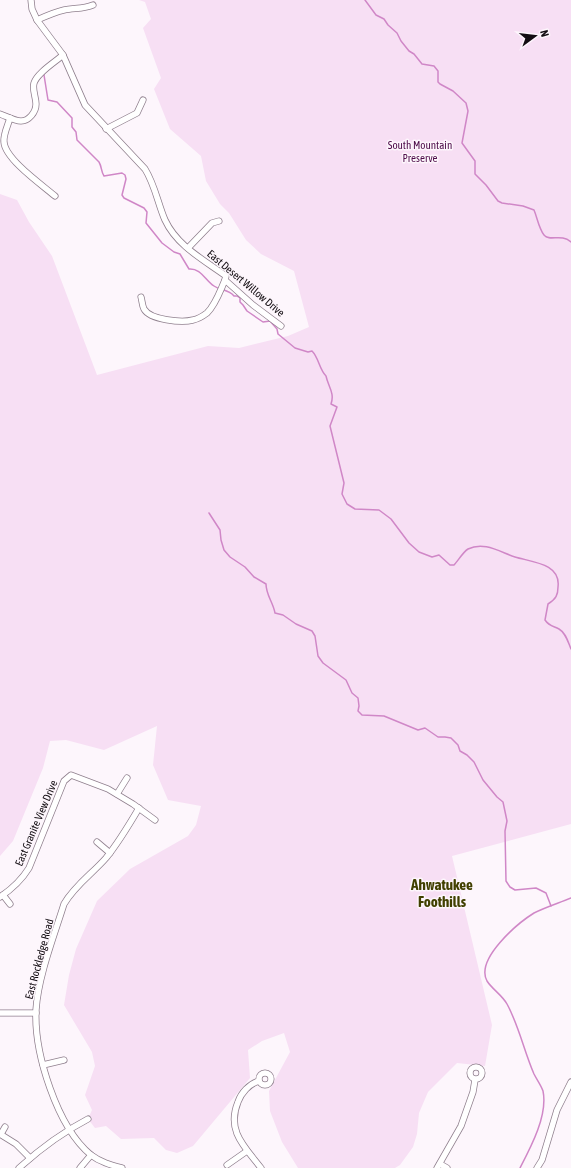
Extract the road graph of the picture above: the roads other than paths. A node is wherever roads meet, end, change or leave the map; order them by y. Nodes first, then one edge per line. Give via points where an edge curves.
1 (32, 0) edge
2 (93, 5) dead end
3 (37, 20) junction
4 (63, 55) junction
5 (143, 100) dead end
6 (0, 114) edge
7 (10, 118) junction
8 (106, 129) junction
9 (56, 196) dead end
10 (219, 222) dead end
11 (188, 248) junction
12 (225, 280) junction
13 (141, 296) dead end
14 (281, 326) dead end
15 (127, 778) dead end
16 (117, 794) junction
17 (139, 808) junction
18 (155, 820) dead end
19 (97, 842) dead end
20 (110, 853) junction
21 (2, 896) edge
22 (10, 904) dead end
23 (0, 1013) edge
24 (36, 1013) junction
25 (64, 1060) dead end
26 (43, 1065) junction
27 (259, 1080) dead end
28 (475, 1080) dead end
29 (571, 1082) edge
30 (88, 1119) dead end
31 (5, 1127) dead end
32 (71, 1129) junction
33 (1, 1134) edge
34 (247, 1151) junction
35 (91, 1155) junction
36 (30, 1158) junction
37 (227, 1165) dead end
38 (439, 1166) edge
39 (19, 1168) edge
40 (80, 1168) edge
41 (122, 1168) edge
42 (261, 1168) edge
43 (447, 1168) edge
44 (537, 1168) edge

1 - 3 street, East Desert Willow Drive via 32,9
2 - 3 street via 51,14
3 - 4 street, East Desert Willow Drive
4 - 7 street via 38,75 34,83 35,112 20,121
4 - 8 street, East Desert Willow Drive via 85,105
5 - 8 street via 137,113
6 - 7 street
7 - 9 street via 4,143 8,154
8 - 11 street, East Desert Willow Drive via 145,169 173,234
10 - 11 street via 212,223
11 - 12 street, East Desert Willow Drive via 226,276
12 - 13 street via 214,304 206,313 194,320 183,322 155,317 143,308
12 - 14 street, East Desert Willow Drive
15 - 16 street
16 - 17 street
16 - 21 street, East Granite View Drive via 71,775 64,781 29,868 21,880
17 - 18 street
17 - 20 street, East Rockledge Road
19 - 20 street
20 - 24 street, East Rockledge Road via 79,884 64,904 40,985
21 - 22 street, East Granite View Drive
23 - 24 street
24 - 26 street, East Rockledge Road
25 - 26 street
26 - 32 street, East Rockledge Road via 59,1108
27 - 34 street via 247,1088 239,1098 235,1110 236,1131
28 - 38 street via 461,1126
29 - 44 street via 557,1110 542,1160
30 - 32 street
31 - 33 street
32 - 35 street, East Rockledge Road
32 - 36 street
33 - 36 street
34 - 37 street
34 - 42 street
35 - 40 street
35 - 41 street via 100,1161
36 - 39 street
38 - 43 street

